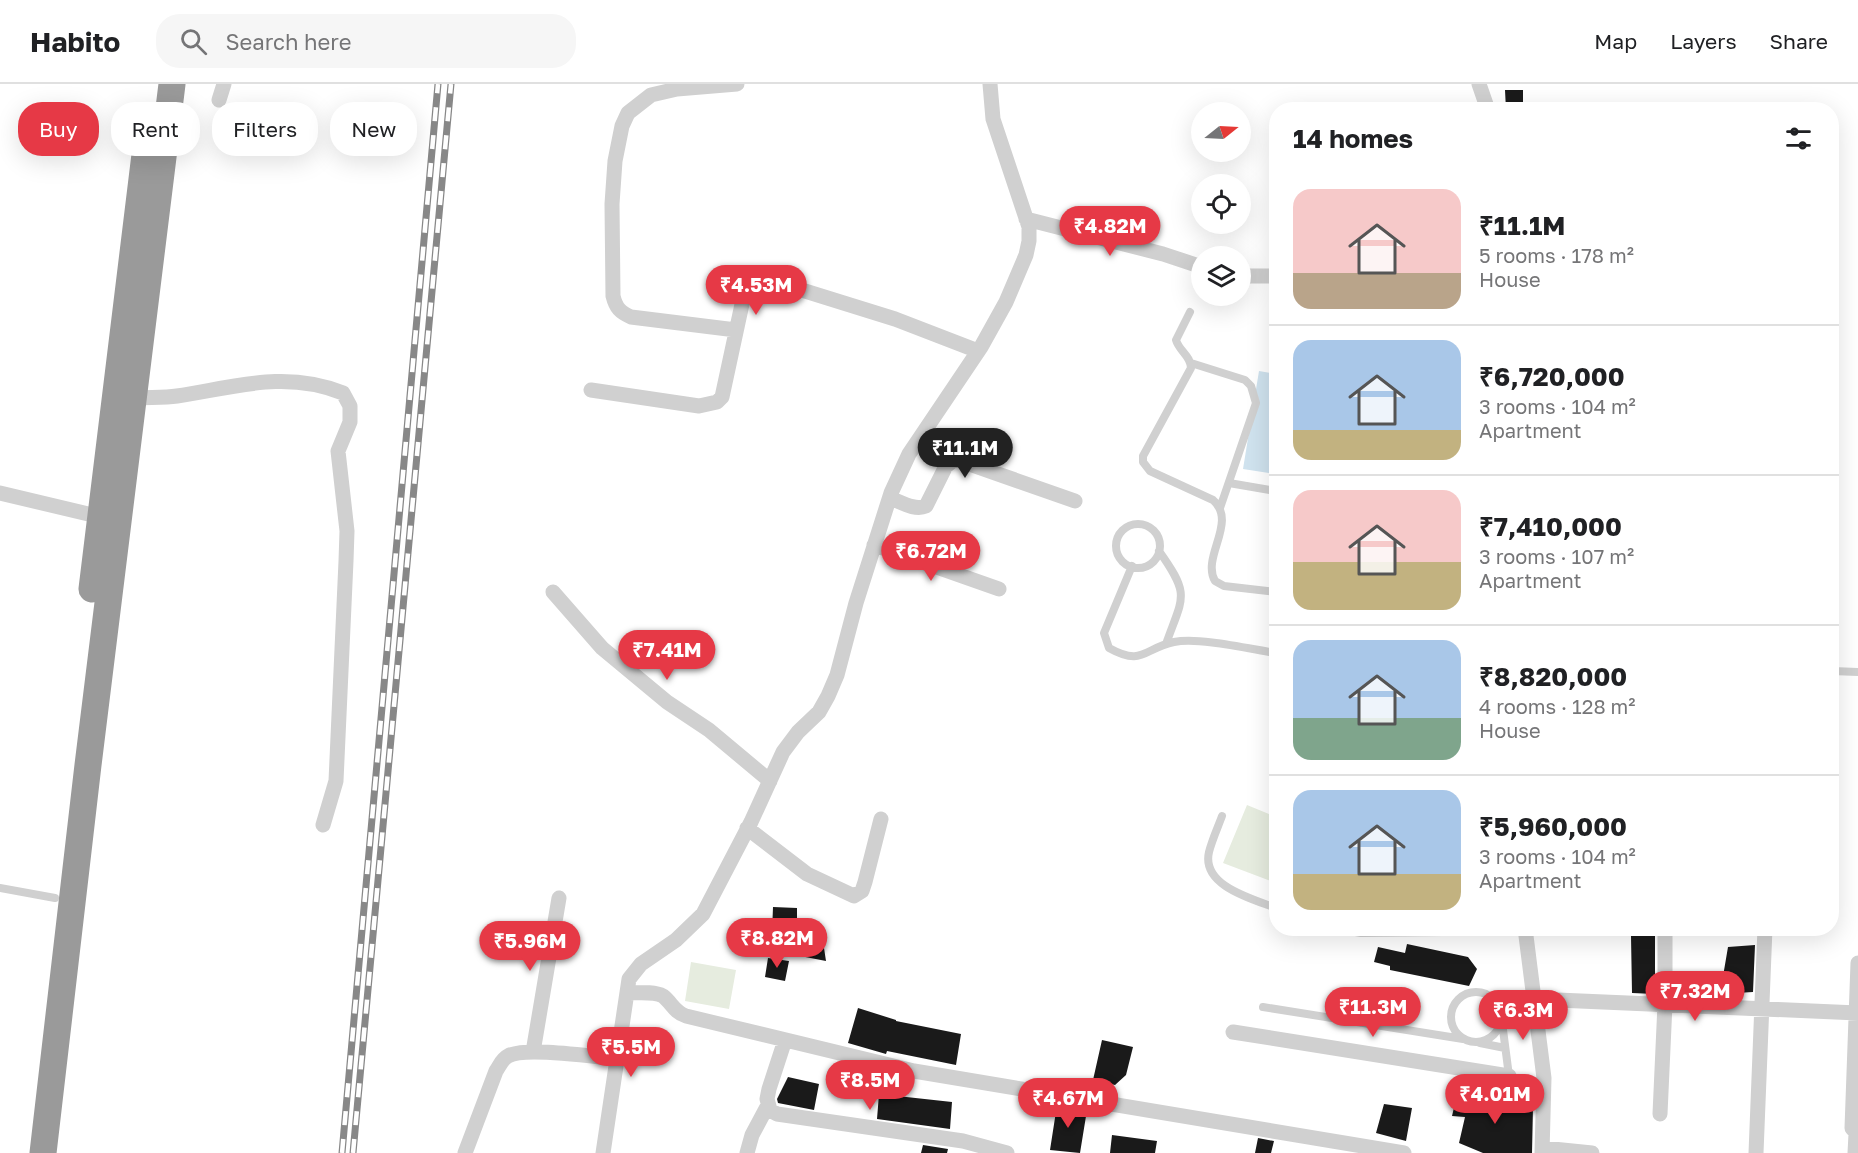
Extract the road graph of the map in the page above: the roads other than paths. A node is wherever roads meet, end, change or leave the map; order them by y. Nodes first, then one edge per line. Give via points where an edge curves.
1 (154, 84) edge
2 (172, 84) edge
3 (224, 84) edge
4 (737, 84) edge
5 (990, 84) edge
6 (1479, 84) edge
7 (219, 100) dead end
8 (1485, 102) edge
9 (1026, 219) junction
10 (1191, 263) edge
11 (1251, 276) edge
12 (1269, 276) edge
13 (1190, 312) dead end
14 (736, 330) junction
15 (978, 351) junction
16 (1191, 363) junction
17 (591, 390) dead end
18 (135, 398) junction
19 (1228, 483) junction
20 (1269, 490) edge
21 (0, 493) edge
22 (890, 498) junction
23 (1075, 501) dead end
24 (1220, 508) junction
25 (101, 517) junction
26 (874, 545) junction
27 (1159, 551) junction
28 (1132, 566) junction
29 (999, 589) dead end
30 (1269, 591) edge
31 (553, 592) dead end
32 (1166, 644) junction
33 (1269, 652) edge
34 (1839, 671) edge
35 (1858, 672) edge
36 (770, 781) junction
37 (1222, 816) dead end
38 (881, 819) dead end
39 (323, 825) dead end
40 (747, 828) junction
41 (0, 888) edge
42 (55, 897) junction
43 (559, 898) dead end
44 (1269, 905) edge
45 (1526, 936) edge
46 (1665, 936) edge
47 (1764, 936) edge
48 (1858, 963) edge
49 (627, 993) junction
50 (1534, 999) junction
51 (1665, 1004) junction
52 (1263, 1007) dead end
53 (1760, 1008) junction
54 (1856, 1013) edge
55 (1501, 1014) junction
56 (1233, 1032) dead end
57 (1463, 1039) junction
58 (785, 1040) junction
59 (1479, 1042) junction
60 (1505, 1048) junction
61 (533, 1052) junction
62 (618, 1059) junction
63 (1856, 1075) edge
64 (1509, 1076) junction
65 (1544, 1086) junction
66 (768, 1105) junction
67 (1660, 1114) dead end
68 (1857, 1135) edge
69 (962, 1147) edge
70 (1542, 1151) edge
71 (25, 1153) edge
72 (43, 1153) edge
73 (465, 1153) edge
74 (603, 1153) edge
75 (747, 1153) edge
76 (1007, 1153) edge
77 (1404, 1153) edge
78 (1592, 1153) edge
79 (1756, 1153) edge
80 (1855, 1153) edge

1 - 25 highway
2 - 18 highway
3 - 7 street
4 - 14 street via 651,95 628,113 615,161 612,204 613,296 621,312 632,317
5 - 9 street via 993,119
6 - 8 street
9 - 10 street
9 - 15 street via 1026,255 1006,302
11 - 12 street
13 - 16 lane via 1176,340
14 - 15 street via 747,281 757,276 895,319
14 - 17 street via 722,397 717,402 699,406
15 - 22 street via 909,454
16 - 19 lane via 1245,380 1254,394 1256,403
16 - 24 lane via 1190,372 1143,462 1150,471 1213,500
18 - 39 street via 174,397 251,384 310,382 343,393 350,406 350,422 338,451 347,531 336,781
18 - 72 highway
19 - 20 lane
19 - 24 lane
21 - 25 street
22 - 23 street via 920,508 926,506 946,466 956,459
22 - 26 street
24 - 30 lane via 1223,517 1212,572 1215,580 1224,586
25 - 42 highway
26 - 29 street
26 - 36 street via 828,696 819,712 786,746
27 - 28 lane via 1146,566
27 - 28 lane via 1160,543 1153,530 1140,524 1127,527 1118,538 1118,552
27 - 32 lane via 1182,591
28 - 32 lane via 1104,633 1107,645 1123,656 1134,657
31 - 36 street via 619,663
32 - 33 lane via 1186,640
34 - 35 lane
36 - 40 street
37 - 44 lane via 1209,853 1212,873 1236,892
38 - 40 street via 862,891 854,896 807,874
40 - 49 street via 703,914 676,940 641,964 629,979
41 - 42 lane
42 - 71 highway
43 - 61 street
45 - 50 street
46 - 51 street
47 - 53 street
48 - 54 street
49 - 58 street via 657,994 686,1016
49 - 62 street
50 - 51 street
50 - 65 street
51 - 53 street
51 - 67 street
52 - 57 lane
53 - 54 street
53 - 79 street
54 - 63 street
55 - 57 lane via 1488,995 1463,996 1451,1017
55 - 59 lane via 1498,1030
55 - 60 lane
56 - 64 street
57 - 59 lane
58 - 66 street via 769,1089
58 - 77 street via 914,1071
59 - 60 lane
60 - 64 lane
61 - 62 street
61 - 73 street via 504,1058
62 - 74 street
63 - 68 street via 1852,1128
64 - 65 lane
65 - 70 street
66 - 69 street via 777,1114
66 - 75 street
68 - 80 street
69 - 76 street
70 - 78 street

